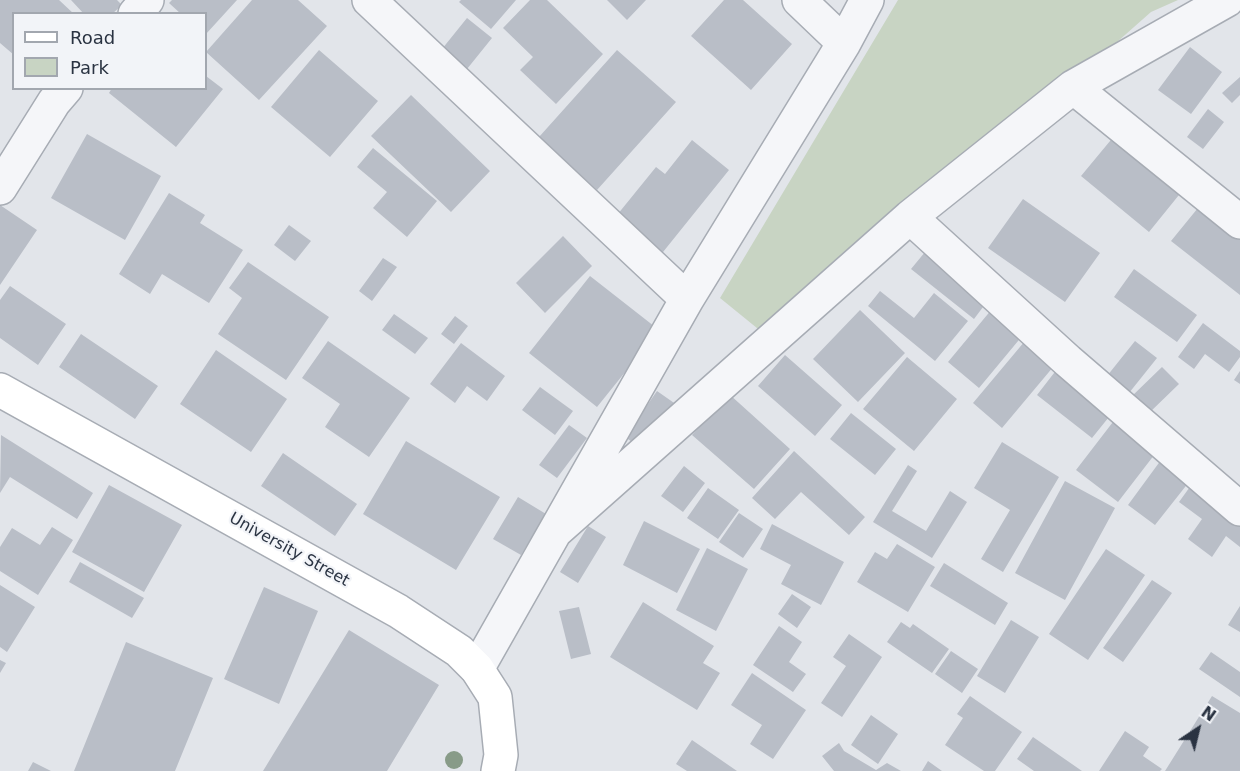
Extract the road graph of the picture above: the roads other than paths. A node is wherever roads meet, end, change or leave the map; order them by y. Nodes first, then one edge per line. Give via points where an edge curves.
1 (147, 0) edge
2 (369, 0) edge
3 (799, 0) edge
4 (867, 0) edge
5 (1227, 0) edge
6 (137, 12) edge
7 (844, 43) junction
8 (1073, 87) junction
9 (64, 90) edge
10 (0, 188) edge
11 (910, 217) junction
12 (1240, 222) edge
13 (687, 299) junction
14 (0, 390) edge
15 (1240, 509) edge
16 (557, 530) junction
17 (477, 669) junction
18 (498, 771) edge

1 - 6 street
2 - 13 street
3 - 7 street
4 - 7 street
5 - 8 street
7 - 13 street
8 - 11 street
8 - 12 street
9 - 10 street
11 - 15 street via 1068,361
11 - 16 street
13 - 16 street
14 - 17 street, University Street via 398,611 459,651
16 - 17 street
17 - 18 street, University Street via 495,697 501,755

